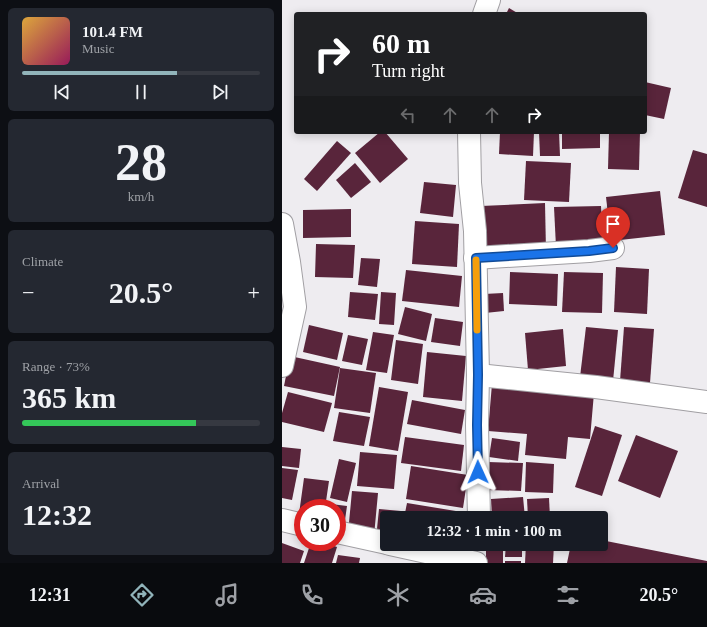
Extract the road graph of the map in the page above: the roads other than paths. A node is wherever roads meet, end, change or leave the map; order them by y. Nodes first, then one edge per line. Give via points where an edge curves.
1 (489, 0) edge
2 (485, 12) edge
3 (469, 134) edge
4 (282, 224) edge
5 (613, 248) dead end
6 (476, 258) junction
7 (289, 308) edge
8 (282, 366) edge
9 (478, 375) junction
10 (707, 402) edge
11 (479, 511) edge
12 (282, 520) edge
13 (294, 523) edge
14 (346, 534) edge
15 (380, 541) edge
16 (422, 551) edge
17 (479, 551) edge
18 (476, 563) edge
19 (480, 563) edge

1 - 2 street
3 - 6 street
4 - 7 street via 289,262
5 - 6 street
6 - 9 street
7 - 8 street
9 - 10 street
9 - 11 street
12 - 13 street
14 - 15 street
16 - 18 street
17 - 19 street

